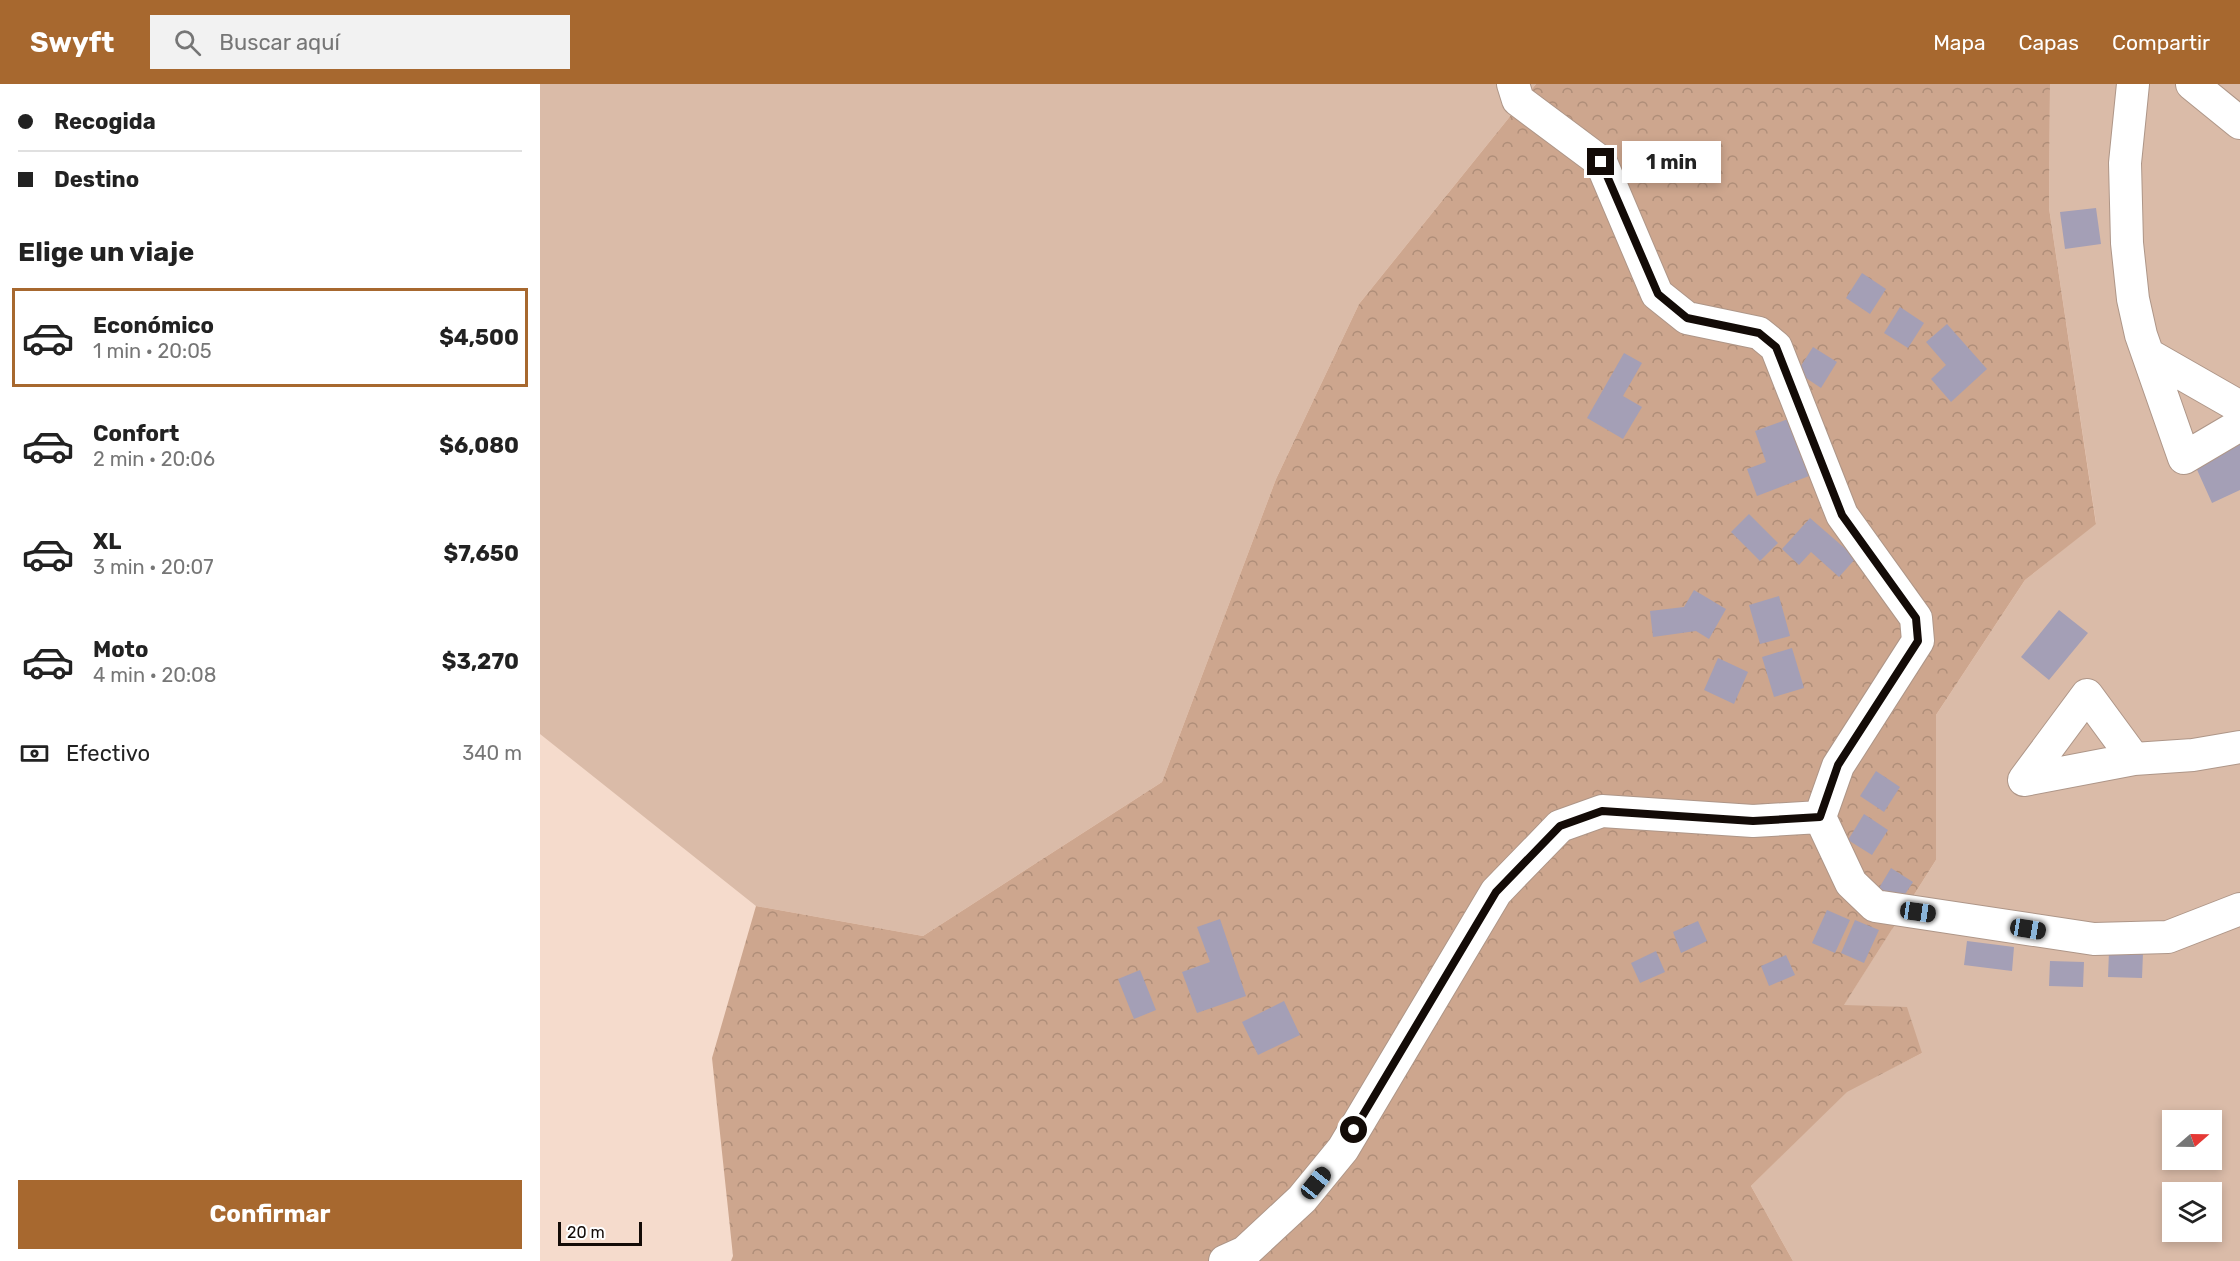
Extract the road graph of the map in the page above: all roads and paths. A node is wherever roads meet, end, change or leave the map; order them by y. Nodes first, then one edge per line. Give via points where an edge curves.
1 (1513, 84) edge
2 (2133, 84) edge
3 (2192, 84) edge
4 (2240, 123) edge
5 (2149, 355) junction
6 (2240, 407) edge
7 (2240, 425) edge
8 (2240, 747) edge
9 (2134, 759) dead end
10 (1820, 817) junction
11 (2240, 909) edge
12 (1225, 1261) edge

1 - 10 street via 1518,100 1601,162 1658,294 1687,318 1759,333 1776,347 1842,515 1916,618 1918,641 1838,765
2 - 5 street via 2126,163 2127,243 2133,298
3 - 4 street
5 - 6 street
5 - 7 street via 2184,458
8 - 9 street
10 - 11 street via 1851,883 1875,906 2094,939 2168,937
10 - 12 street via 1753,821 1602,811 1560,826 1496,892 1343,1149 1302,1200 1245,1252

